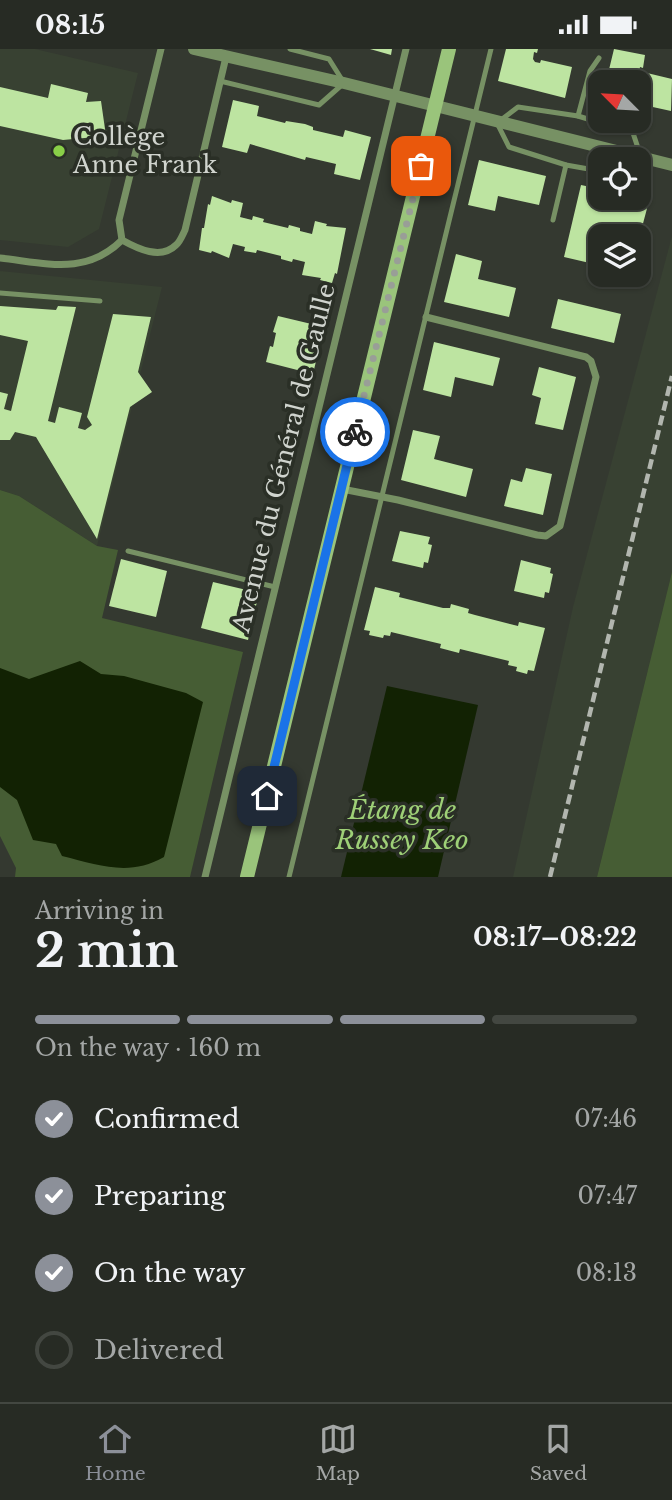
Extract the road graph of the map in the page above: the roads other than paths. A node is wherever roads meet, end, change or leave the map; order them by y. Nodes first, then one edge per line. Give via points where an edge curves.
1 (161, 49) edge
2 (194, 49) edge
3 (290, 49) edge
4 (406, 49) edge
5 (449, 49) edge
6 (491, 49) edge
7 (226, 57) junction
8 (599, 58) dead end
9 (220, 81) junction
10 (344, 83) junction
11 (395, 97) junction
12 (435, 107) junction
13 (475, 117) junction
14 (578, 117) junction
15 (497, 123) junction
16 (592, 147) edge
17 (637, 147) edge
18 (651, 161) edge
19 (566, 165) junction
20 (672, 165) edge
21 (588, 169) edge
22 (554, 220) dead end
23 (122, 240) junction
24 (0, 258) edge
25 (0, 293) edge
26 (100, 301) dead end
27 (426, 317) junction
28 (342, 489) junction
29 (382, 496) junction
30 (128, 551) dead end
31 (275, 587) junction
32 (205, 877) edge
33 (247, 877) edge
34 (289, 877) edge

1 - 23 street via 119,220
2 - 7 street
3 - 10 lane via 329,59
4 - 11 street, Avenue du Général de Gaulle
5 - 12 main road
6 - 13 lane
7 - 9 street
7 - 10 street
8 - 14 lane via 590,71
9 - 10 lane via 319,105
9 - 23 street via 185,230 176,245 162,252 148,251
10 - 11 street
11 - 12 street
11 - 31 street, Avenue du Général de Gaulle
12 - 13 street
12 - 28 main road
13 - 15 street
13 - 27 lane
14 - 15 lane via 518,107
14 - 17 lane via 633,133
15 - 16 street
15 - 19 lane via 509,147
18 - 20 street
19 - 21 lane
19 - 22 lane
23 - 24 street via 95,260 67,266
25 - 26 lane
27 - 29 lane
27 - 29 street via 591,361 596,377 560,526 546,536 537,535
28 - 29 street
28 - 33 main road
29 - 34 lane
30 - 31 lane
31 - 32 street, Avenue du Général de Gaulle

